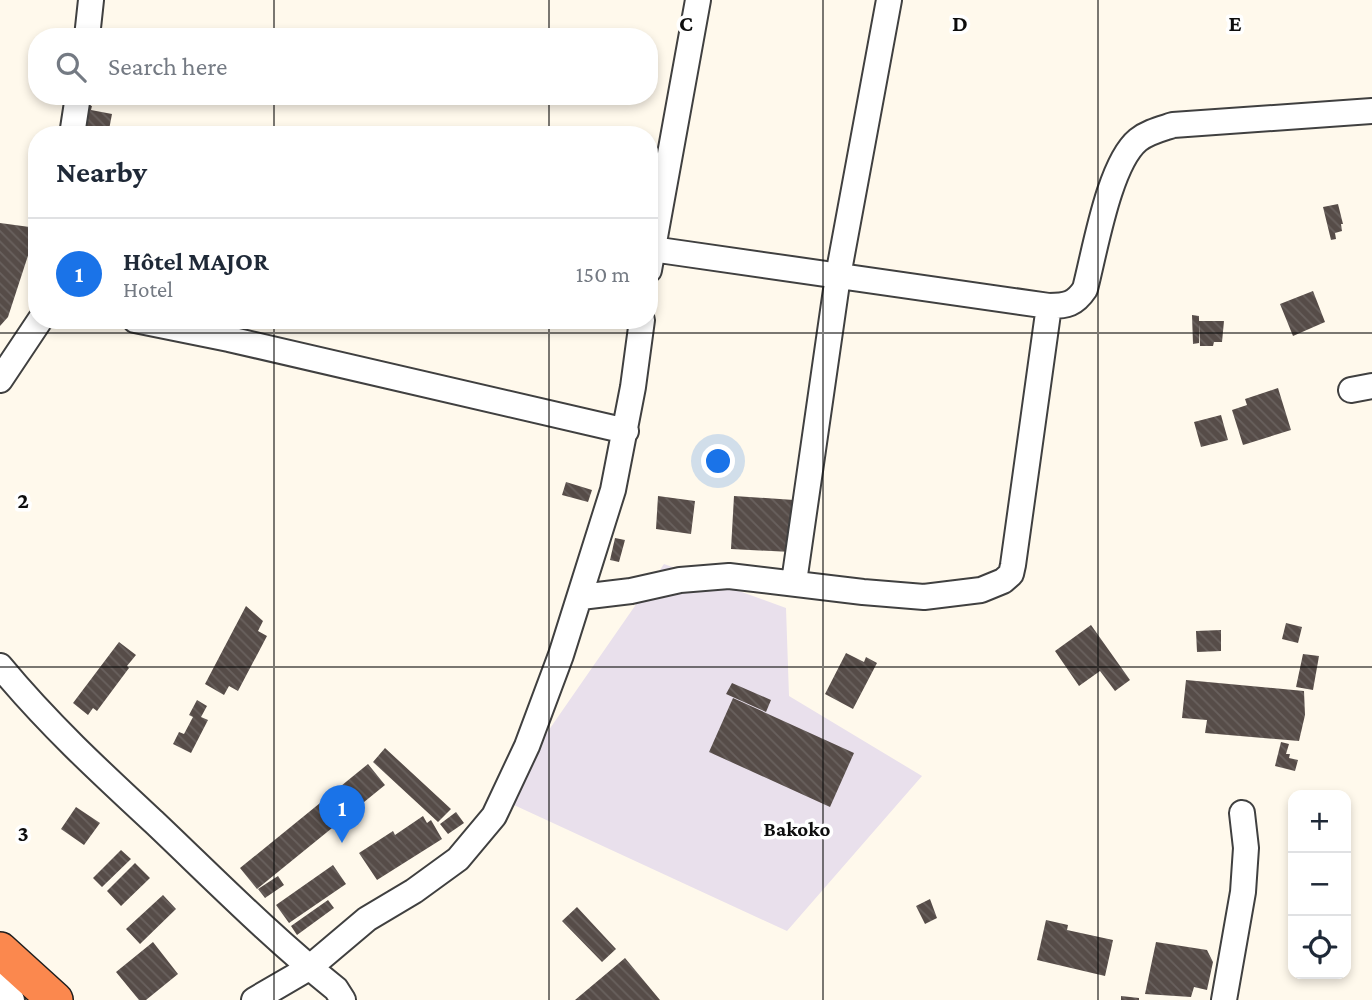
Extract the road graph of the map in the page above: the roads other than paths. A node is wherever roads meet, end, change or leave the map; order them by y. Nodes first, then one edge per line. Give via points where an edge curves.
1 (92, 0) edge
2 (698, 0) edge
3 (889, 0) edge
4 (88, 28) edge
5 (77, 105) edge
6 (1372, 111) edge
7 (73, 126) edge
8 (658, 220) edge
9 (658, 260) edge
10 (838, 276) junction
11 (1049, 306) junction
12 (35, 329) edge
13 (179, 329) edge
14 (641, 329) edge
15 (0, 380) edge
16 (626, 431) junction
17 (794, 582) junction
18 (581, 597) junction
19 (0, 666) edge
20 (1242, 813) dead end
21 (0, 950) edge
22 (309, 968) junction
23 (0, 975) edge
24 (12, 1000) edge
25 (55, 1000) edge
26 (254, 1000) edge
27 (344, 1000) edge
28 (1224, 1000) edge

1 - 4 street
2 - 8 street
3 - 10 street
5 - 7 street
6 - 11 street via 1156,130 1124,156 1115,174 1085,289 1067,306
9 - 10 street
10 - 11 street
10 - 17 street
11 - 17 street via 1011,575 981,590 923,597
12 - 15 street
13 - 16 street
14 - 16 street
16 - 18 street
17 - 18 street via 729,576
18 - 22 street via 527,746 494,816 457,859 367,919
19 - 22 street via 78,752
20 - 28 street via 1247,848 1243,892
21 - 25 highway
22 - 26 street
22 - 27 street
23 - 24 street

